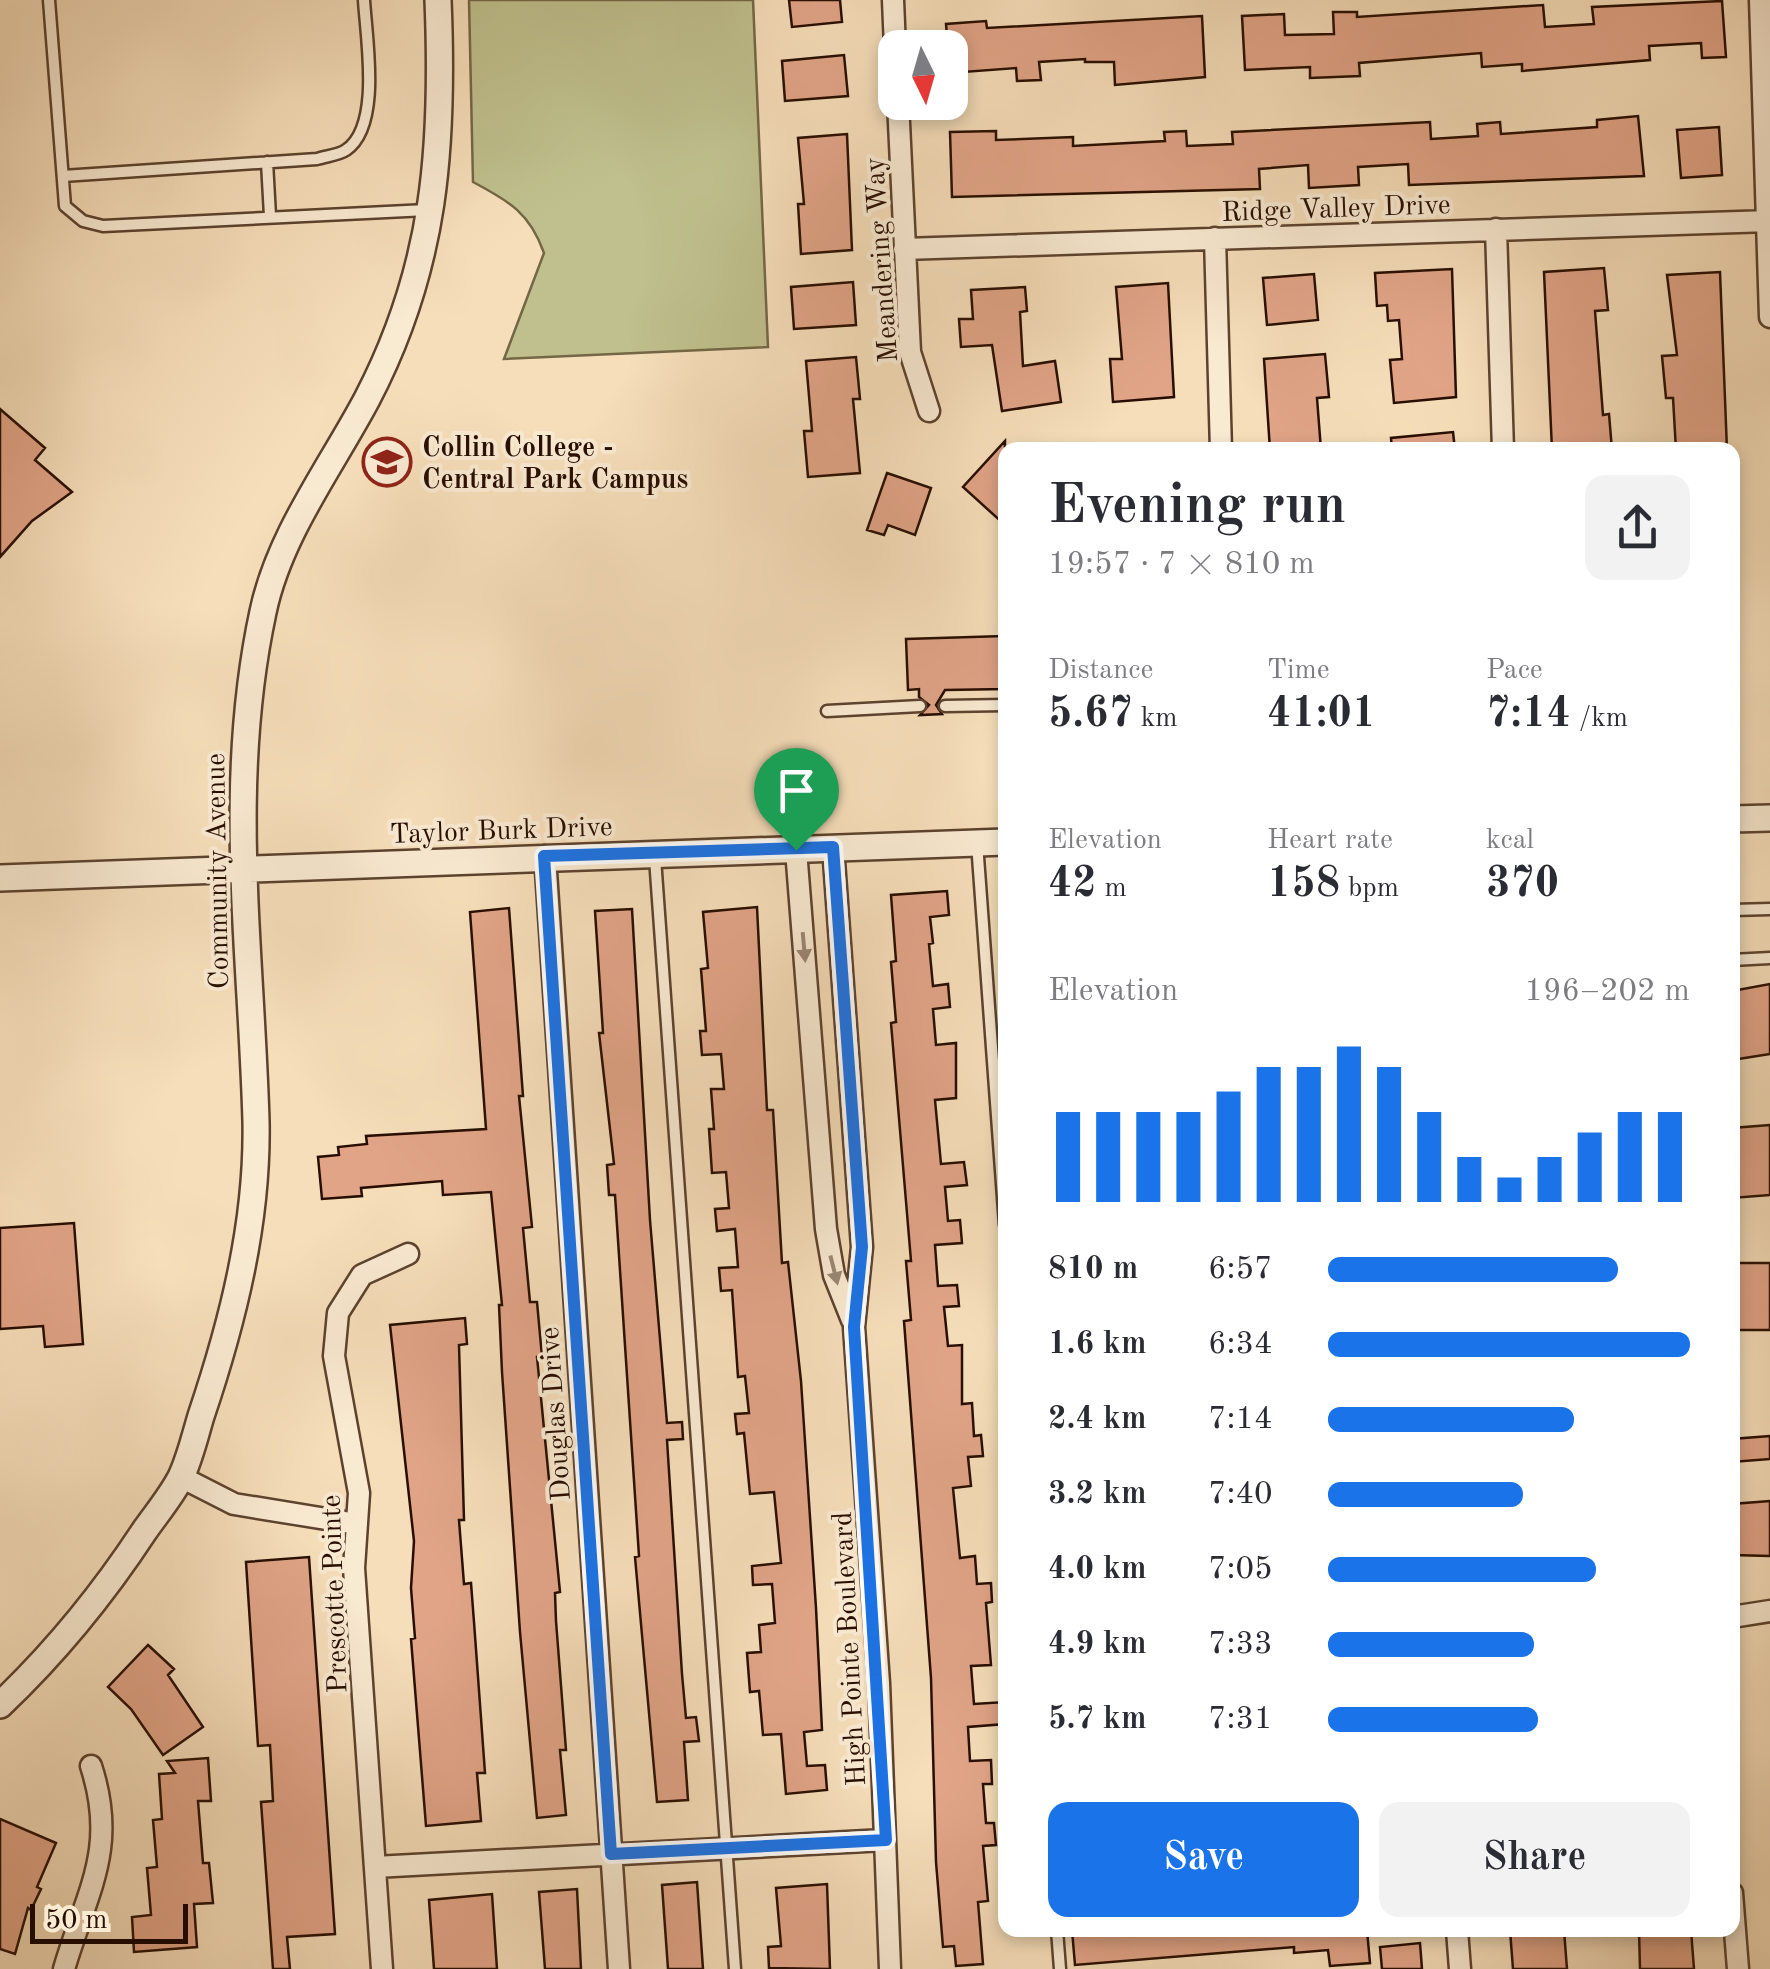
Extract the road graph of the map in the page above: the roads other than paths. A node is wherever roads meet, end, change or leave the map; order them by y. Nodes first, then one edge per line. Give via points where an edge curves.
1 (49, 0) edge
2 (364, 0) edge
3 (438, 0) edge
4 (893, 0) edge
5 (1760, 0) edge
6 (894, 30) edge
7 (899, 120) edge
8 (266, 162) junction
9 (63, 176) junction
10 (433, 210) junction
11 (270, 216) junction
12 (1769, 221) edge
13 (1496, 229) junction
14 (1215, 238) junction
15 (904, 248) junction
16 (1770, 317) edge
17 (929, 411) dead end
18 (1221, 442) edge
19 (1503, 442) edge
20 (998, 704) edge
21 (920, 706) dead end
22 (945, 706) dead end
23 (827, 711) dead end
24 (1770, 818) edge
25 (1740, 819) edge
26 (998, 842) edge
27 (977, 843) junction
28 (833, 847) junction
29 (796, 850) junction
30 (655, 854) junction
31 (544, 856) junction
32 (242, 872) junction
33 (0, 878) edge
34 (1770, 908) edge
35 (1740, 910) edge
36 (1770, 958) edge
37 (1740, 960) edge
38 (998, 1130) edge
39 (408, 1254) dead end
40 (854, 1327) junction
41 (181, 1476) junction
42 (357, 1524) junction
43 (1770, 1611) edge
44 (1740, 1616) edge
45 (0, 1705) edge
46 (90, 1766) dead end
47 (886, 1840) junction
48 (726, 1846) junction
49 (611, 1854) junction
50 (375, 1867) junction
51 (1058, 1937) edge
52 (1458, 1937) edge
53 (1735, 1937) edge
54 (64, 1969) edge
55 (382, 1969) edge
56 (619, 1969) edge
57 (735, 1969) edge
58 (890, 1969) edge
59 (1060, 1969) edge
60 (1460, 1969) edge
61 (1738, 1969) edge

1 - 9 lane
2 - 8 lane via 369,99 360,134 346,150 316,159
3 - 10 street, Community Avenue
4 - 6 street
5 - 12 street
7 - 15 street, Meandering Way
8 - 9 lane
8 - 11 lane
9 - 11 lane via 65,206 83,222 103,226
10 - 11 lane
10 - 32 street, Community Avenue via 406,312 368,397 304,510 264,604 245,701
12 - 13 street, Ridge Valley Drive
12 - 16 street
13 - 14 street, Ridge Valley Drive
13 - 19 street
14 - 15 street, Ridge Valley Drive
14 - 18 street
15 - 17 street, Meandering Way via 910,352
20 - 22 lane
21 - 23 lane
24 - 25 street
26 - 27 street, Taylor Burk Drive
27 - 28 street, Taylor Burk Drive
27 - 38 lane
28 - 29 street, Taylor Burk Drive
28 - 40 street, High Pointe Boulevard via 862,1247
29 - 30 street, Taylor Burk Drive
29 -> 40 street, High Pointe Boulevard via 826,1228 834,1275
30 - 31 street, Taylor Burk Drive
30 - 48 lane
31 - 32 street, Taylor Burk Drive
31 - 49 street, Douglas Drive
32 - 33 street, Taylor Burk Drive
32 - 41 street, Community Avenue via 256,1126 252,1217 224,1349
34 - 35 lane
36 - 37 lane
39 - 42 street, Prescotte Pointe via 362,1275 338,1314 334,1356 359,1493
40 - 47 street, High Pointe Boulevard
41 - 42 street via 234,1504
41 - 45 street, Community Avenue via 98,1602
42 - 50 street, Prescotte Pointe via 354,1568
43 - 44 street
46 - 54 street via 104,1805 101,1860
47 - 48 street
47 - 58 street, High Pointe Boulevard
48 - 49 street
48 - 57 lane
49 - 50 street
49 - 56 street, Douglas Drive
50 - 55 street, Prescotte Pointe
51 - 59 lane
52 - 60 street
53 - 61 street

